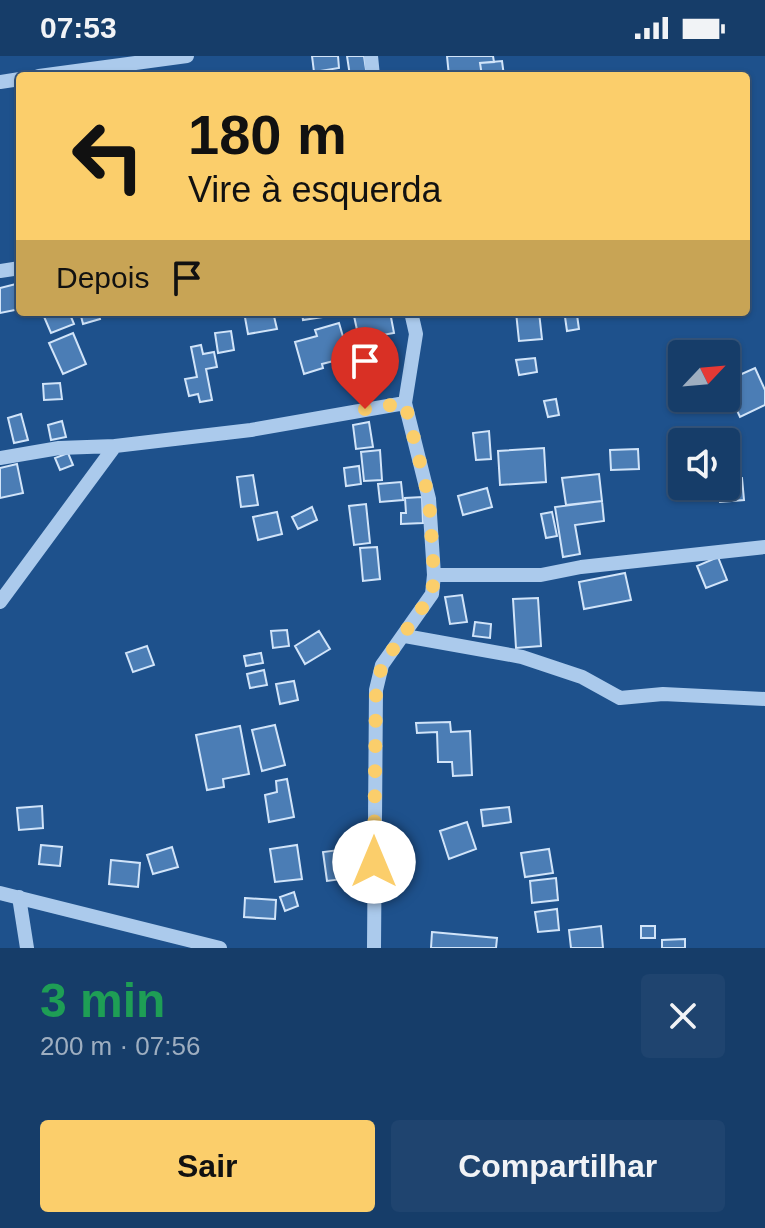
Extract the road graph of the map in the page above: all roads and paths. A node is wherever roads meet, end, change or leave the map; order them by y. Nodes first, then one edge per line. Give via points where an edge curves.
1 (187, 56) edge
2 (69, 72) edge
3 (412, 316) edge
4 (405, 403) junction
5 (115, 446) junction
6 (0, 458) edge
7 (765, 547) edge
8 (434, 575) junction
9 (0, 602) edge
10 (405, 636) junction
11 (765, 699) edge
12 (0, 893) edge
13 (19, 897) junction
14 (27, 948) edge
15 (220, 948) edge
16 (374, 948) edge

1 - 2 street
3 - 4 street via 416,334
4 - 5 street via 251,430
4 - 8 street via 429,499
5 - 6 street
5 - 9 street
7 - 8 street via 541,575
8 - 10 street via 432,594
10 - 11 street via 522,657 582,677 620,698 663,694
10 - 16 street via 382,665 376,690
12 - 13 street
13 - 14 street
13 - 15 street

